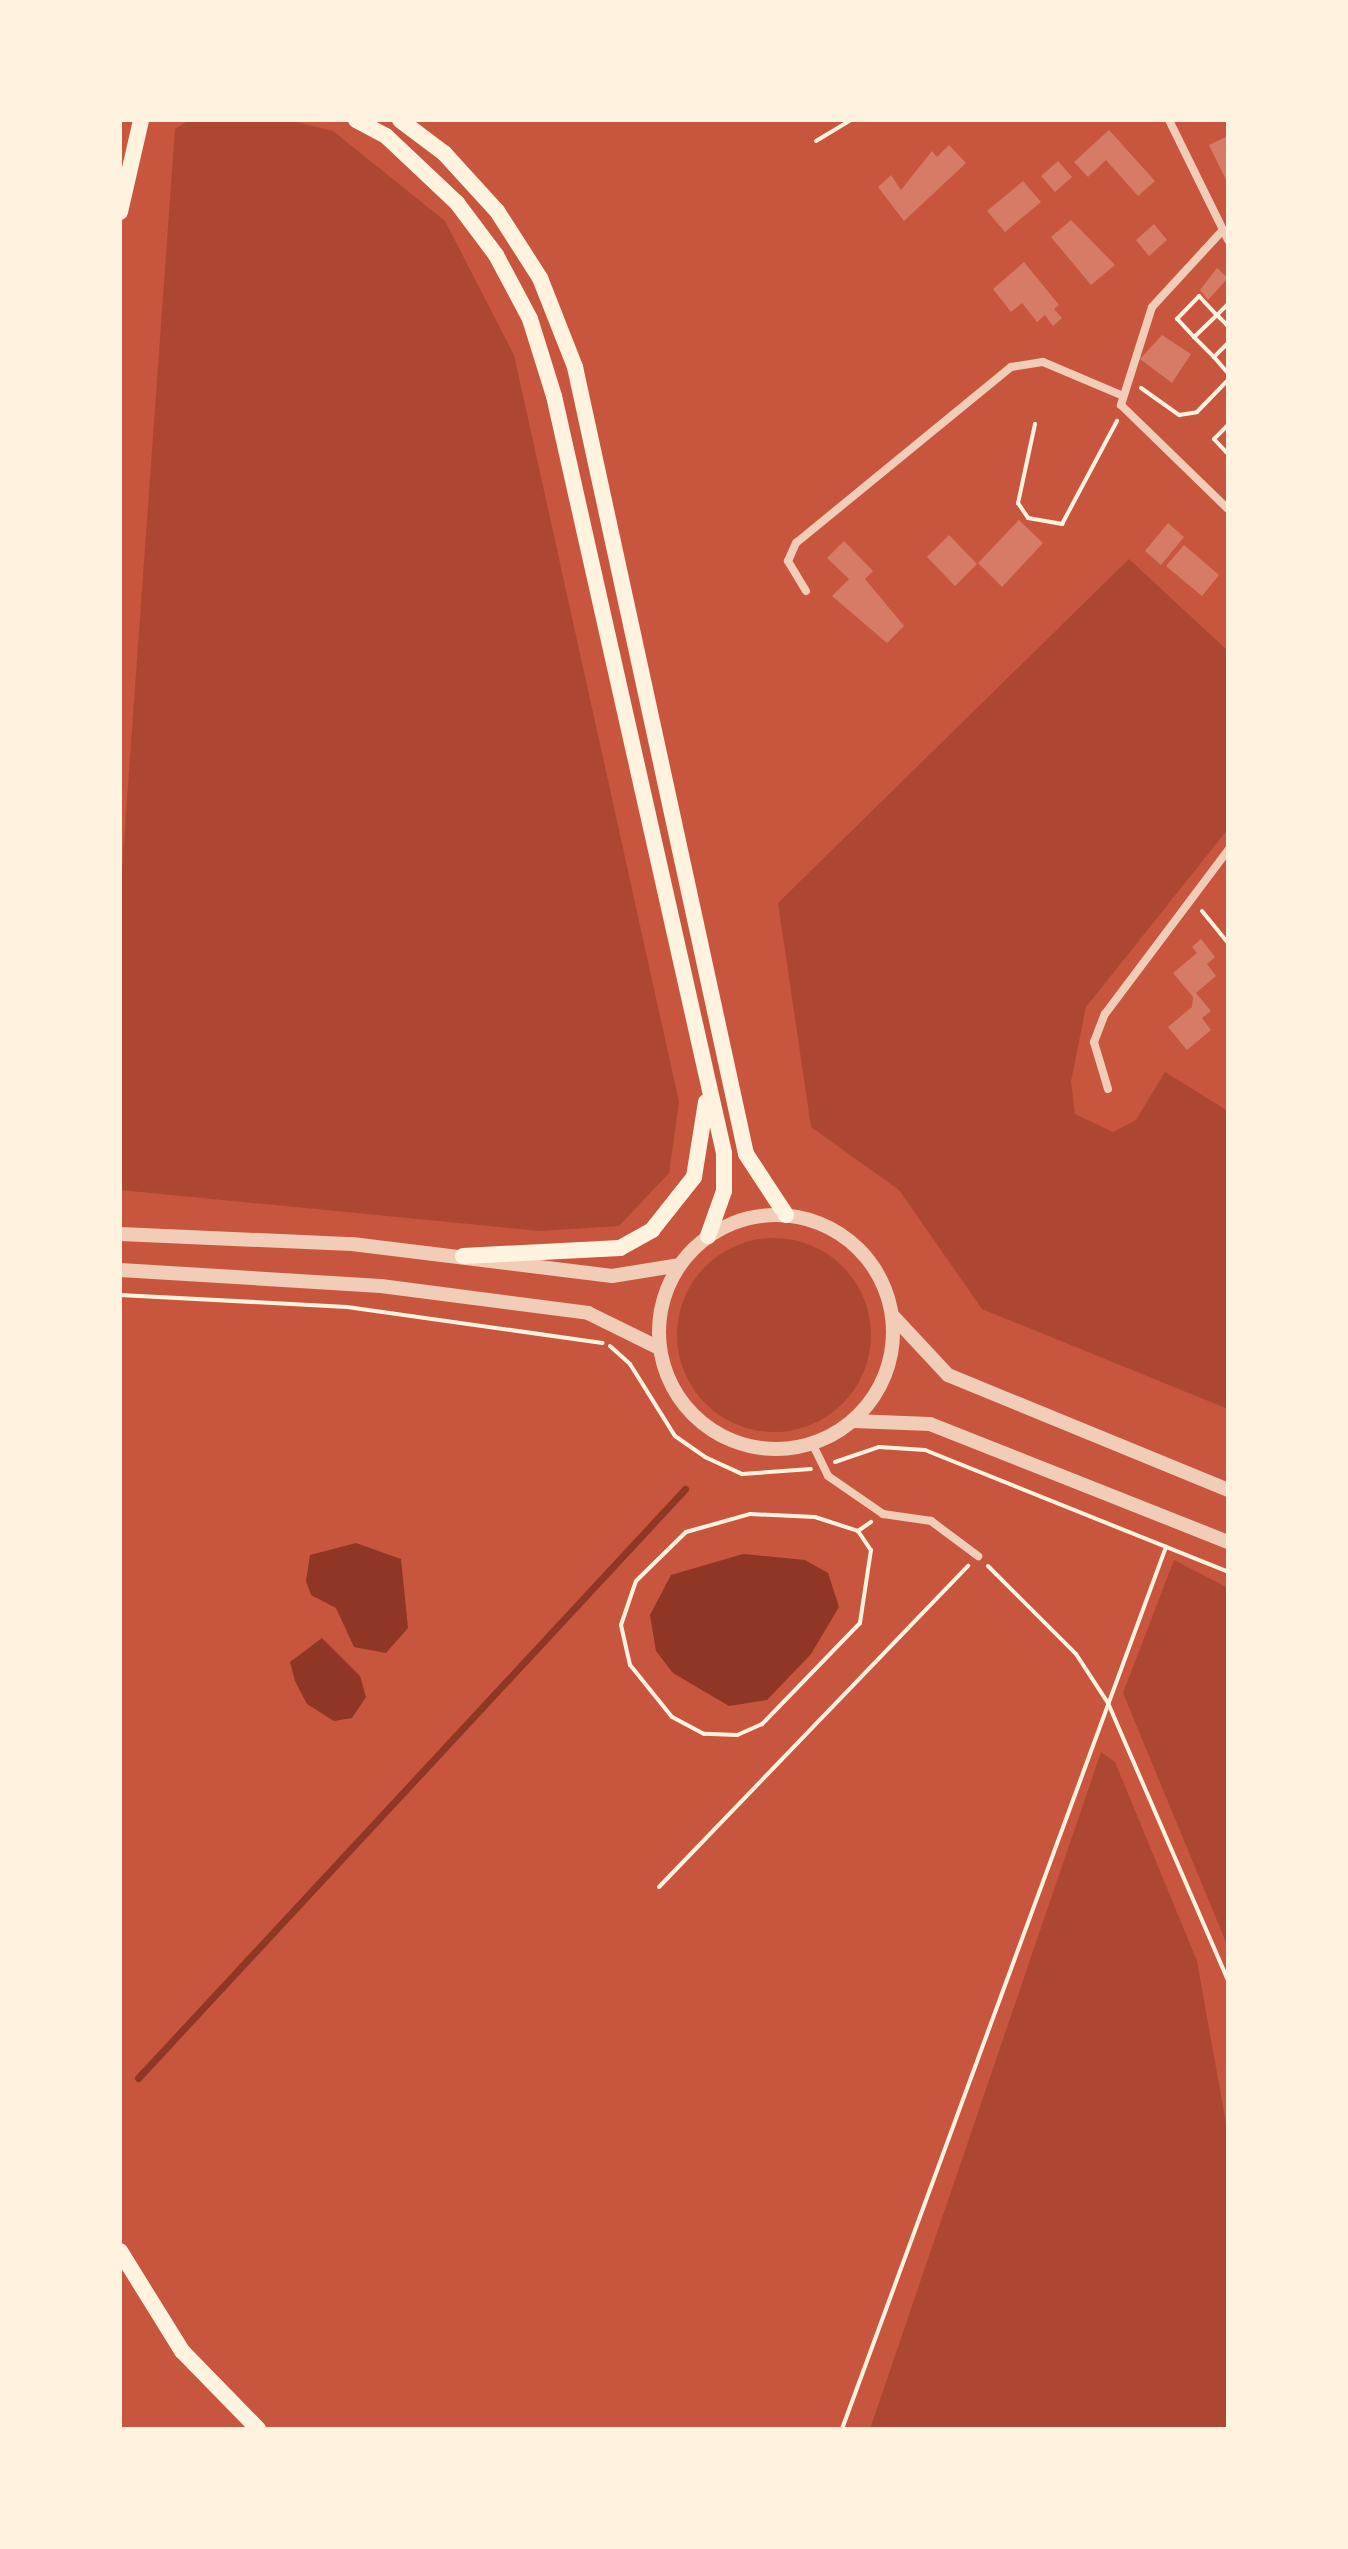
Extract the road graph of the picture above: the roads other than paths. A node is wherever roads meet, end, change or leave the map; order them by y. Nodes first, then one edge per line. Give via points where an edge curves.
1 (141, 120) edge
2 (356, 120) edge
3 (400, 120) edge
4 (1169, 120) edge
5 (120, 212) edge
6 (1222, 231) junction
7 (1228, 240) edge
8 (1121, 395) junction
9 (1228, 509) edge
10 (806, 591) dead end
11 (1228, 850) edge
12 (707, 1080) junction
13 (1108, 1089) dead end
14 (786, 1215) junction
15 (120, 1234) edge
16 (708, 1236) junction
17 (463, 1256) junction
18 (680, 1265) junction
19 (120, 1270) edge
20 (892, 1315) junction
21 (659, 1348) junction
22 (854, 1421) junction
23 (813, 1445) junction
24 (1228, 1490) edge
25 (1228, 1542) edge
26 (978, 1556) road end
27 (120, 2251) edge
28 (258, 2429) edge

1 - 5 main road
2 - 12 main road via 386,136 457,203 496,255 530,319 554,396
3 - 14 main road via 444,153 497,211 540,278 575,367 746,1154
4 - 6 street
6 - 7 street
6 - 8 street via 1162,291
8 - 9 street via 1124,408
8 - 10 street via 1043,362 1011,367 796,543 788,561
11 - 13 street via 1105,1014 1094,1042
12 - 16 main road via 724,1153 724,1191
12 - 17 main road via 694,1177 652,1230 620,1248
14 - 16 street via 759,1216
14 - 20 street via 848,1239 871,1263
15 - 17 street
16 - 18 street
17 - 18 street via 612,1276
18 - 21 street via 665,1292
19 - 21 street via 381,1286 588,1313
20 - 22 street via 890,1361
20 - 24 street via 948,1375
21 - 23 street via 668,1381 713,1432 745,1446
22 - 23 street
22 - 25 street via 930,1424
23 - 26 street via 823,1466 883,1514 931,1521
27 - 28 main road via 182,2351

